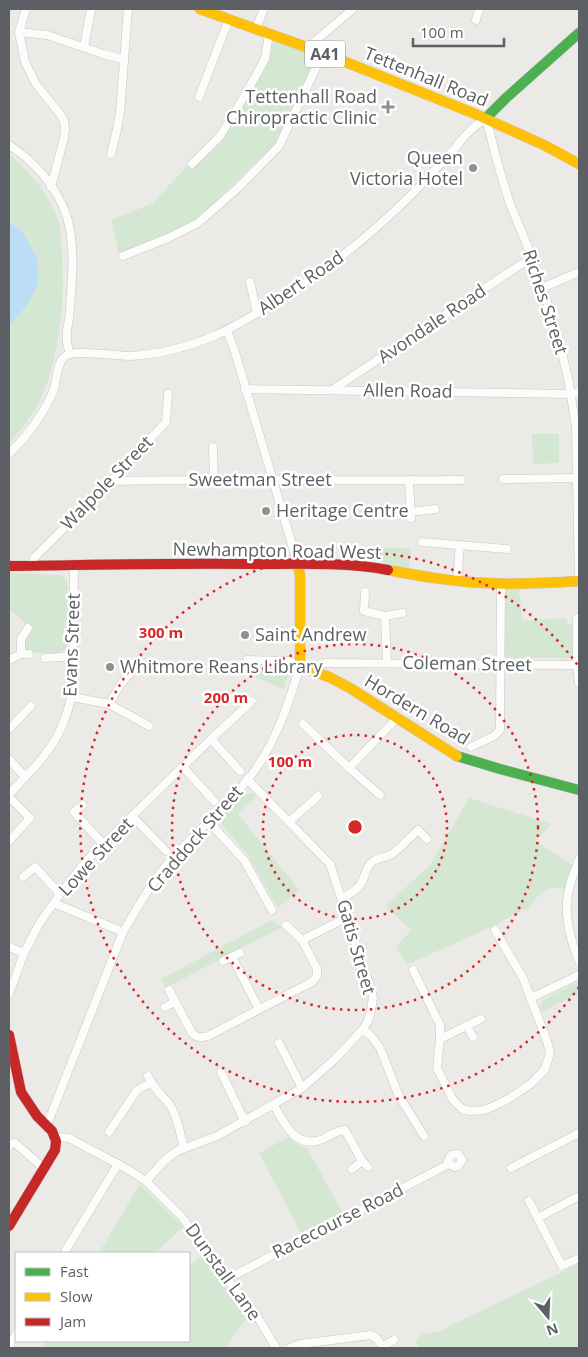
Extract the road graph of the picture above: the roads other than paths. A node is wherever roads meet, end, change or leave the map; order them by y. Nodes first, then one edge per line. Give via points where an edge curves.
1 (26, 9) edge
2 (91, 9) edge
3 (128, 9) edge
4 (200, 9) edge
5 (264, 9) edge
6 (354, 9) edge
7 (479, 9) edge
8 (229, 19) junction
9 (476, 20) dead end
10 (256, 28) junction
11 (19, 32) junction
12 (579, 33) edge
13 (269, 34) junction
14 (84, 47) junction
15 (308, 47) junction
16 (323, 53) junction
17 (123, 59) junction
18 (200, 97) dead end
19 (486, 118) junction
20 (9, 145) edge
21 (111, 154) dead end
22 (192, 164) dead end
23 (579, 164) edge
24 (52, 186) junction
25 (123, 256) dead end
26 (532, 257) junction
27 (579, 272) edge
28 (250, 282) dead end
29 (542, 288) junction
30 (257, 313) junction
31 (227, 330) junction
32 (70, 354) junction
33 (245, 389) junction
34 (332, 390) junction
35 (575, 393) edge
36 (168, 394) dead end
37 (577, 418) edge
38 (213, 447) dead end
39 (9, 454) edge
40 (578, 478) edge
41 (502, 479) dead end
42 (214, 480) junction
43 (409, 480) junction
44 (461, 480) dead end
45 (111, 481) junction
46 (273, 481) junction
47 (435, 509) dead end
48 (422, 542) dead end
49 (460, 545) junction
50 (507, 549) dead end
51 (74, 565) junction
52 (298, 565) junction
53 (9, 566) edge
54 (32, 566) junction
55 (457, 581) junction
56 (579, 581) edge
57 (501, 584) junction
58 (364, 592) dead end
59 (402, 613) dead end
60 (385, 616) junction
61 (575, 618) edge
62 (28, 628) dead end
63 (73, 653) junction
64 (46, 658) dead end
65 (9, 660) edge
66 (247, 660) dead end
67 (325, 663) dead end
68 (388, 663) junction
69 (500, 664) junction
70 (578, 665) edge
71 (300, 666) junction
72 (170, 667) dead end
73 (579, 682) edge
74 (72, 697) junction
75 (252, 701) dead end
76 (109, 704) junction
77 (31, 706) dead end
78 (396, 718) junction
79 (303, 724) dead end
80 (149, 726) dead end
81 (9, 729) edge
82 (211, 739) junction
83 (471, 747) dead end
84 (9, 759) edge
85 (183, 767) junction
86 (349, 768) junction
87 (240, 771) dead end
88 (25, 778) junction
89 (247, 780) junction
90 (579, 790) edge
91 (380, 795) dead end
92 (9, 796) edge
93 (318, 796) dead end
94 (214, 801) dead end
95 (82, 805) dead end
96 (132, 816) junction
97 (209, 822) junction
98 (289, 822) junction
99 (427, 839) dead end
100 (9, 841) edge
101 (103, 844) junction
102 (166, 851) dead end
103 (579, 859) edge
104 (24, 877) dead end
105 (60, 894) junction
106 (342, 898) junction
107 (54, 903) junction
108 (272, 910) dead end
109 (348, 917) junction
110 (286, 925) dead end
111 (495, 930) dead end
112 (123, 932) junction
113 (302, 940) junction
114 (9, 947) edge
115 (24, 953) junction
116 (240, 953) dead end
117 (232, 957) junction
118 (223, 961) dead end
119 (579, 961) edge
120 (413, 970) dead end
121 (579, 975) edge
122 (169, 990) dead end
123 (9, 994) edge
124 (531, 998) junction
125 (175, 1002) junction
126 (165, 1007) dead end
127 (259, 1009) junction
128 (481, 1019) dead end
129 (467, 1026) junction
130 (363, 1029) junction
131 (9, 1036) edge
132 (473, 1037) dead end
133 (440, 1039) junction
134 (279, 1043) dead end
135 (221, 1072) dead end
136 (302, 1088) junction
137 (274, 1105) junction
138 (245, 1122) junction
139 (47, 1126) junction
140 (108, 1132) dead end
141 (579, 1133) edge
142 (413, 1136) dead end
143 (55, 1137) junction
144 (9, 1146) edge
145 (184, 1148) junction
146 (514, 1163) dead end
147 (118, 1164) junction
148 (449, 1164) dead end
149 (43, 1169) junction
150 (352, 1169) dead end
151 (146, 1180) junction
152 (579, 1196) edge
153 (529, 1201) dead end
154 (538, 1218) junction
155 (9, 1226) edge
156 (65, 1252) edge
157 (579, 1258) edge
158 (227, 1279) junction
159 (394, 1340) dead end
160 (316, 1345) edge
161 (384, 1347) edge
162 (276, 1348) edge
163 (290, 1348) edge

1 - 11 street
2 - 14 street
3 - 17 street
4 - 8 main road, Tettenhall Road / A41
5 - 10 street
6 - 15 street
7 - 9 street
8 - 10 main road, Tettenhall Road / A41
8 - 18 street
10 - 13 main road, Tettenhall Road / A41
11 - 14 street via 47,35
11 - 24 street via 28,71 64,121 64,138
12 - 19 main road
13 - 15 main road, Tettenhall Road / A41
13 - 22 street via 265,59 245,95 220,136
14 - 17 street
15 - 16 main road, Tettenhall Road / A41
16 - 19 main road, Tettenhall Road / A41
16 - 25 street via 279,146 239,187 198,223
17 - 21 street via 120,112
19 - 23 main road, Tettenhall Road / A41
19 - 26 street, Riches Street via 498,168
19 - 30 street, Albert Road via 467,133 415,191 369,234 322,271
20 - 24 street via 33,163
24 - 32 street via 66,215 71,238 70,312 66,339
26 - 29 street, Riches Street
26 - 34 street, Avondale Road
27 - 29 street
28 - 30 street
29 - 35 street, Riches Street
30 - 31 street, Albert Road
31 - 32 street, Albert Road via 186,346 152,353 113,356
31 - 33 street
32 - 39 street via 61,362 54,390 41,416
33 - 34 street, Allen Road
33 - 46 street
34 - 35 street, Allen Road
35 - 37 street, Riches Street
36 - 45 street, Walpole Street via 166,422
37 - 40 street, Riches Street
38 - 42 street
40 - 41 street
40 - 56 street, Riches Street
42 - 45 street, Sweetman Street
42 - 46 street, Sweetman Street
43 - 44 street, Sweetman Street
43 - 46 street, Sweetman Street
43 - 47 street via 411,515
45 - 54 street, Walpole Street via 34,558
46 - 52 street
48 - 49 street
49 - 50 street
49 - 55 street
51 - 52 main road, Newhampton Road West
51 - 54 main road, Newhampton Road West
51 - 63 street, Evans Street
52 - 55 main road, Newhampton Road West via 363,566
52 - 71 main road
53 - 54 main road, Newhampton Road West
55 - 57 main road, Newhampton Road West
56 - 57 main road, Newhampton Road West
57 - 69 street
58 - 60 street via 364,611
59 - 60 street
60 - 68 street
61 - 70 street
62 - 65 street via 21,639 25,654
63 - 64 street
63 - 74 street, Evans Street
66 - 71 street via 289,661
67 - 68 street, Coleman Street
68 - 69 street, Coleman Street
69 - 70 street, Coleman Street
69 - 83 street via 500,730
70 - 73 street
71 - 78 main road, Hordern Road via 339,682
71 - 89 street, Craddock Street via 276,735
72 - 76 street via 134,669
74 - 76 street
74 - 88 street, Evans Street via 58,737
75 - 82 street, Lowe Street via 244,705
76 - 80 street
77 - 81 street
78 - 86 street
78 - 90 main road, Hordern Road via 461,757
79 - 86 street
82 - 85 street, Lowe Street
82 - 87 street
84 - 88 street
85 - 94 street
85 - 96 street, Lowe Street
86 - 91 street
88 - 92 street, Evans Street
89 - 97 street, Craddock Street
89 - 98 street, Gatis Street
92 - 100 street, Evans Street via 30,818
93 - 98 street
95 - 101 street via 74,812
96 - 101 street, Lowe Street
96 - 102 street
97 - 108 street via 244,860
97 - 112 street, Craddock Street via 162,871
98 - 106 street, Gatis Street via 330,864
99 - 106 street via 418,830 392,855 370,863 364,880
101 - 105 street, Lowe Street
103 - 119 street via 569,888 567,916
104 - 105 street via 35,867
105 - 107 street, Lowe Street
106 - 109 street, Gatis Street
107 - 112 street
107 - 115 street, Lowe Street
109 - 113 street
109 - 130 street, Gatis Street via 373,997
110 - 113 street
111 - 124 street
112 - 139 street, Craddock Street
113 - 127 street via 317,969 317,976 312,982
114 - 115 street
115 - 123 street, Lowe Street
116 - 117 street
117 - 118 street
117 - 127 street
120 - 133 street via 440,1025
121 - 124 street
122 - 125 street
124 - 133 street via 549,1047 548,1061 532,1083 494,1106 470,1111 462,1109 453,1100 437,1068
125 - 126 street
125 - 127 street via 198,1038
128 - 129 street
129 - 132 street
129 - 133 street
130 - 136 street, Gatis Street
130 - 142 street via 380,1048 399,1096 422,1133
131 - 139 main road via 21,1092
134 - 136 street
135 - 138 street
136 - 137 street, Gatis Street
137 - 138 street, Gatis Street
137 - 150 street via 291,1133 302,1140 320,1140 345,1130 365,1164
138 - 145 street, Gatis Street
139 - 143 main road
140 - 145 street via 137,1090 149,1079 170,1106
141 - 146 street
143 - 147 street, Dunstall Lane via 69,1138
143 - 149 main road via 55,1150
144 - 149 street via 15,1143
145 - 151 street, Gatis Street via 164,1160
147 - 151 street, Dunstall Lane
147 - 156 street
148 - 158 street, Racecourse Road
149 - 155 main road
151 - 158 street, Dunstall Lane via 182,1216
152 - 154 street
153 - 154 street
154 - 157 street via 562,1266
158 - 162 street, Dunstall Lane via 256,1314
159 - 161 street
160 - 161 street via 371,1335
160 - 163 street via 300,1344

